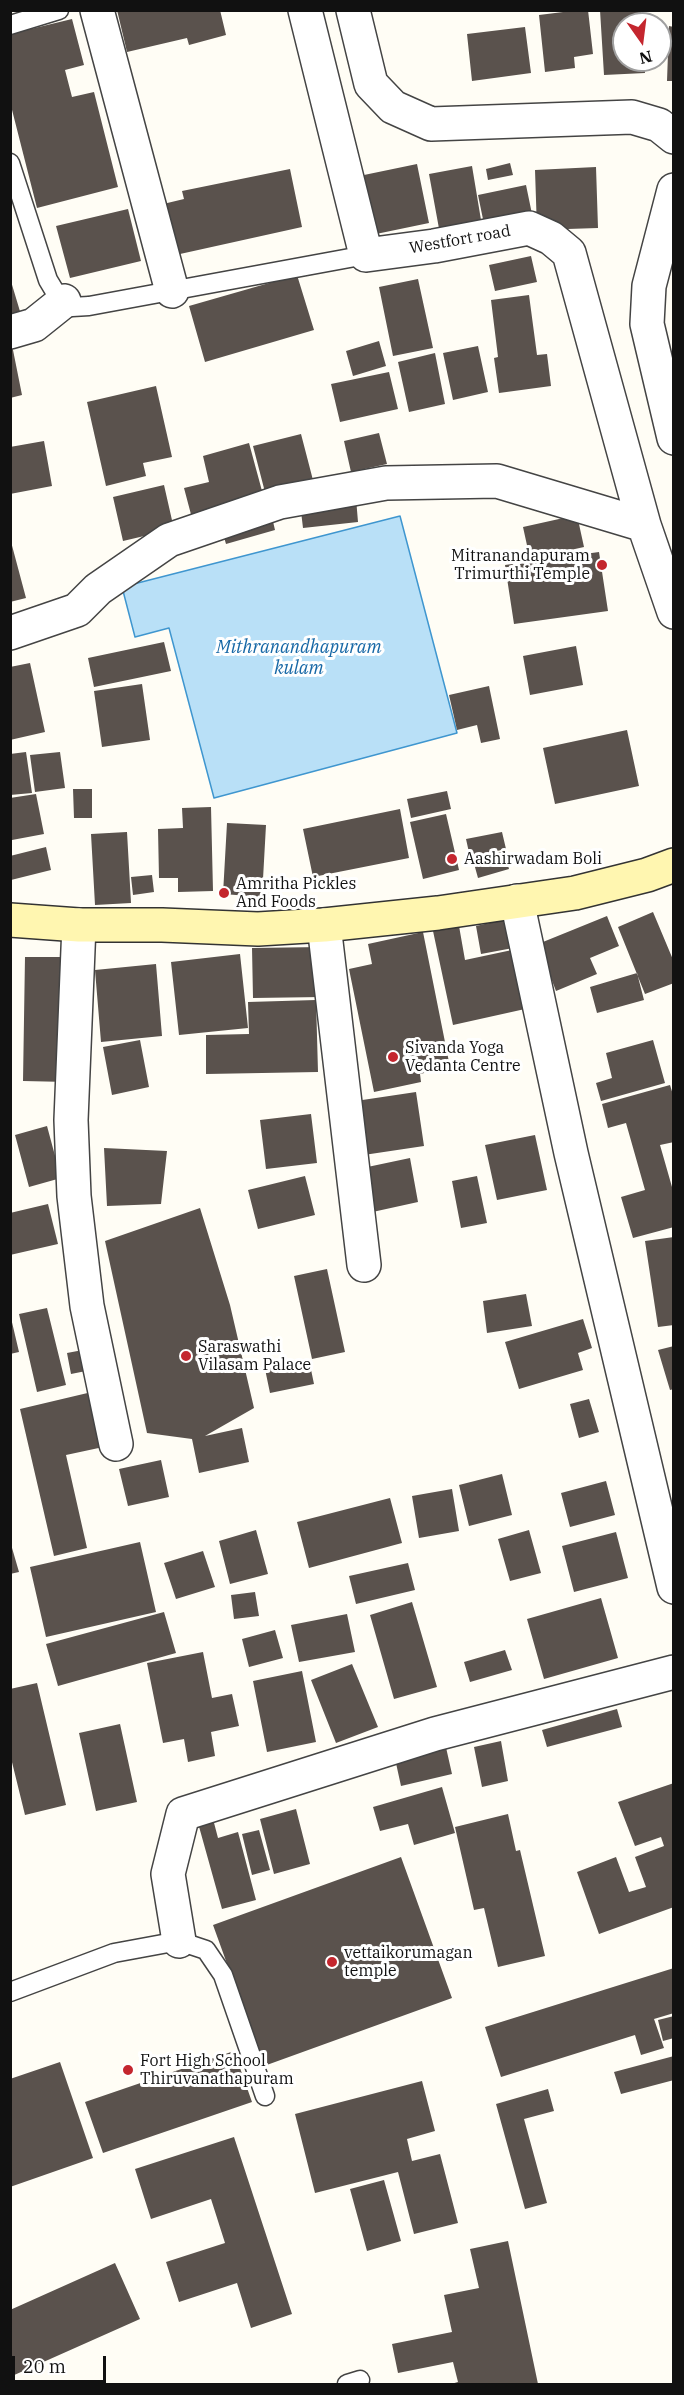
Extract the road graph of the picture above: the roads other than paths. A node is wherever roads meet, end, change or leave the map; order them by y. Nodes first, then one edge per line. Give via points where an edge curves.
1 (59, 10) edge
2 (98, 10) edge
3 (305, 10) edge
4 (353, 11) edge
5 (10, 25) edge
6 (674, 137) edge
7 (10, 164) edge
8 (674, 190) edge
9 (366, 255) junction
10 (172, 291) junction
11 (64, 301) junction
12 (10, 332) edge
13 (674, 438) edge
14 (644, 525) junction
15 (674, 612) edge
16 (10, 633) edge
17 (674, 865) edge
18 (517, 901) junction
19 (10, 920) edge
20 (79, 925) junction
21 (324, 925) junction
22 (364, 1265) dead end
23 (116, 1444) dead end
24 (674, 1587) edge
25 (674, 1672) edge
26 (179, 1941) junction
27 (10, 1992) edge
28 (265, 2097) dead end

1 - 5 lane
2 - 10 street
3 - 9 street
4 - 6 street via 371,84 393,107 431,124 632,117 659,125
7 - 11 lane via 48,280
8 - 13 street via 649,286 647,324
9 - 10 lane
9 - 14 street, Westfort road via 529,228 551,238 569,253
10 - 11 lane via 89,306 72,307
11 - 12 street via 34,325
14 - 15 street, Westfort road
14 - 16 street via 497,481 386,483 280,502 169,540 98,589 77,610
17 - 18 main road via 575,893
18 - 21 main road
18 - 24 street via 571,1153
19 - 20 main road
20 - 21 main road via 258,929
20 - 23 street via 71,1120 74,1196 87,1306
21 - 22 street
25 - 26 street via 435,1734 183,1814 168,1874
26 - 27 lane via 114,1953
26 - 28 lane via 206,1950 223,1975

